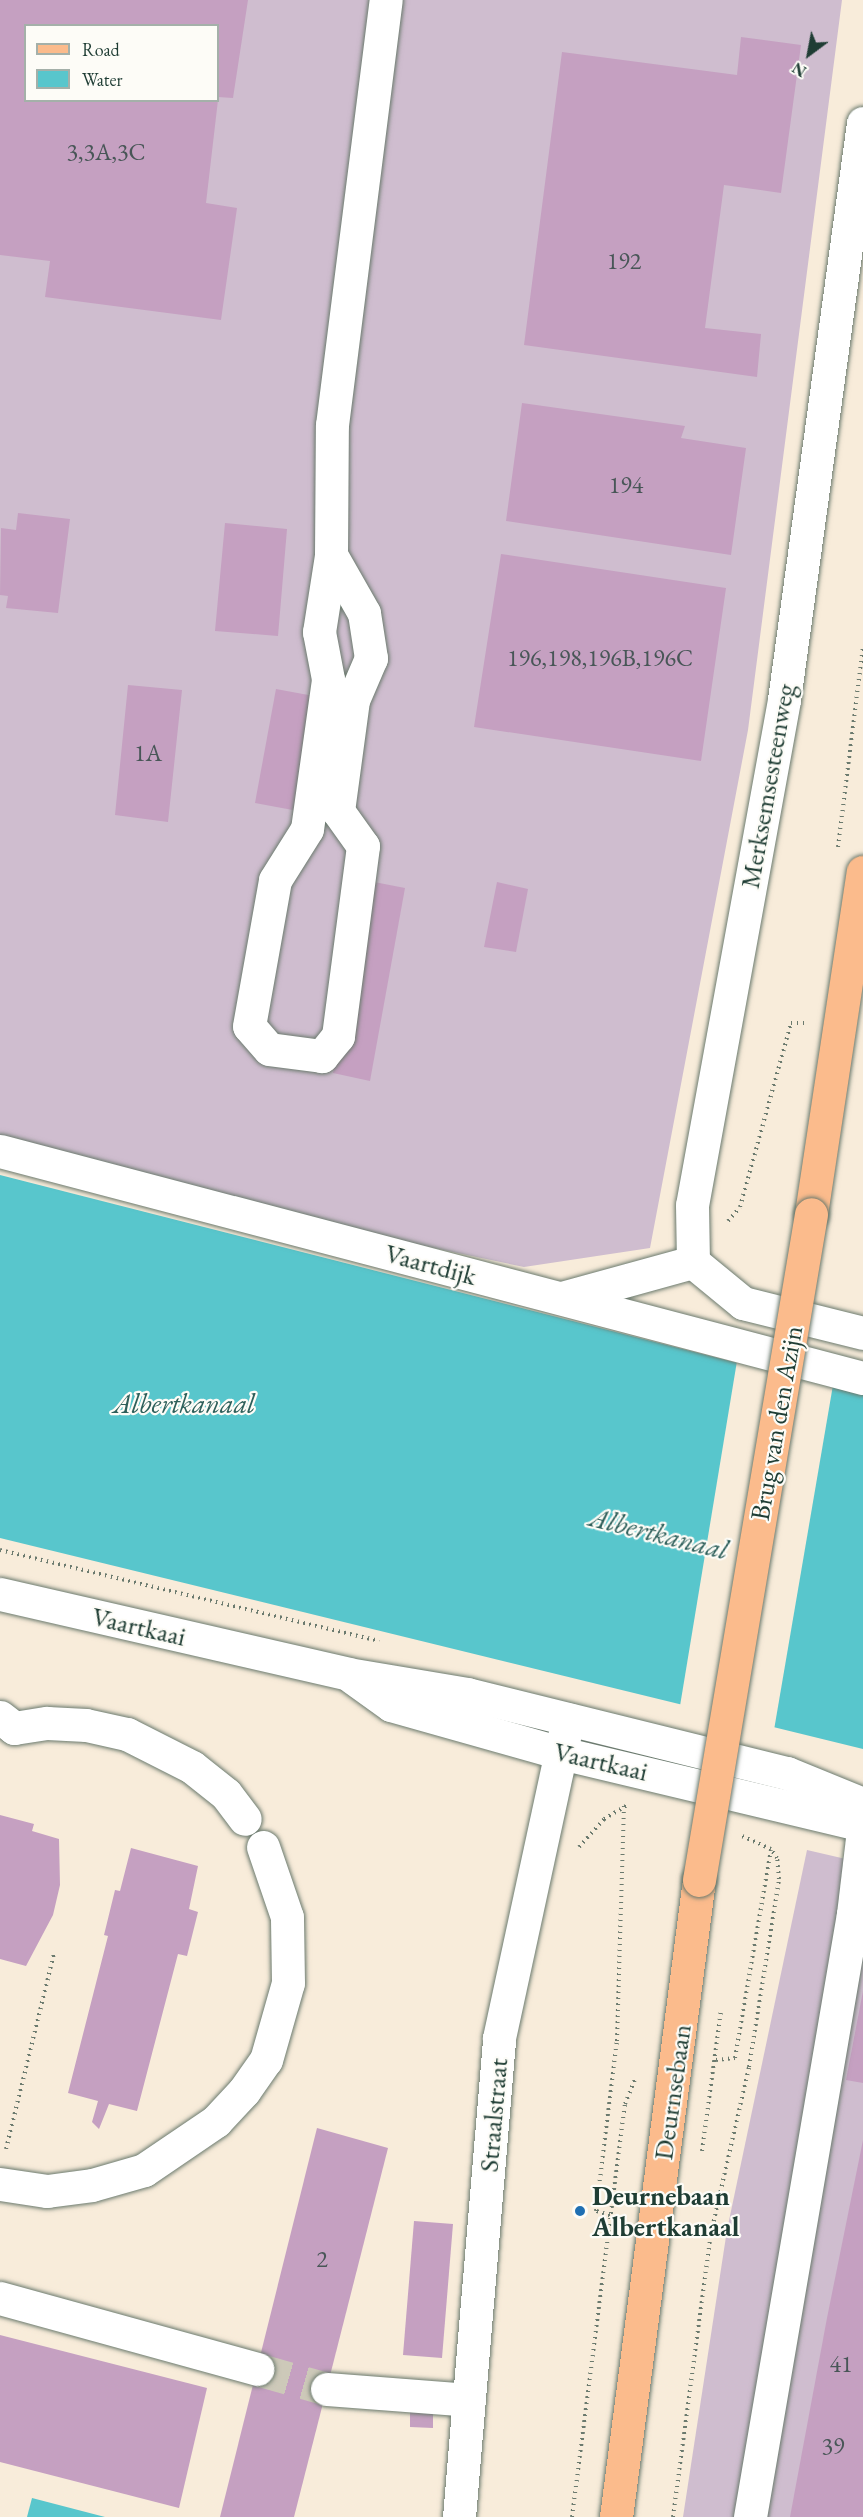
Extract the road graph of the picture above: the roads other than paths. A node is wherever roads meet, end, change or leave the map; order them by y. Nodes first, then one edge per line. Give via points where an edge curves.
1 (386, 0) edge
2 (863, 123) edge
3 (331, 555) junction
4 (863, 872) edge
5 (0, 1150) edge
6 (693, 1262) junction
7 (561, 1298) junction
8 (863, 1333) edge
9 (863, 1377) edge
10 (0, 1594) edge
11 (348, 1674) junction
12 (0, 1717) edge
13 (568, 1719) junction
14 (561, 1753) junction
15 (863, 1804) edge
16 (245, 1819) dead end
17 (863, 1825) edge
18 (863, 1830) edge
19 (263, 1846) dead end
20 (699, 1880) joint
21 (858, 1915) edge
22 (1, 2173) edge
23 (0, 2298) edge
24 (257, 2369) tunnel mouth
25 (327, 2389) tunnel mouth
26 (469, 2400) junction
27 (459, 2517) edge
28 (615, 2517) edge
29 (750, 2517) edge

1 - 3 street via 332,424
2 - 6 street, Merksemsesteenweg via 784,700 692,1205
3 - 3 street via 319,632 328,679 307,829 275,880 249,1026 269,1049 322,1056 338,1036 363,846 338,811 353,700 371,658 364,613
4 - 20 main road, Brug van den Azijn, bridge via 811,1214
5 - 7 street, Vaartdijk
6 - 7 street
6 - 8 street via 743,1303
7 - 9 street, Vaartdijk
10 - 11 street, Vaartkaai
11 - 13 street, Vaartkaai via 401,1681
11 - 14 street, Vaartkaai via 391,1705
12 - 16 street via 14,1728 47,1723 86,1725 127,1734 192,1767 226,1794
13 - 14 street, Straalstraat
13 - 15 street, Vaartkaai via 787,1773
14 - 17 street, Vaartkaai
14 - 26 street, Straalstraat via 499,2038
18 - 21 street
19 - 22 street via 287,1917 288,1983 266,2060 244,2091 190,2141 144,2170 92,2185 47,2191
20 - 28 main road, Deurnsebaan
21 - 29 street
23 - 24 street
25 - 26 street
26 - 27 street, Straalstraat

